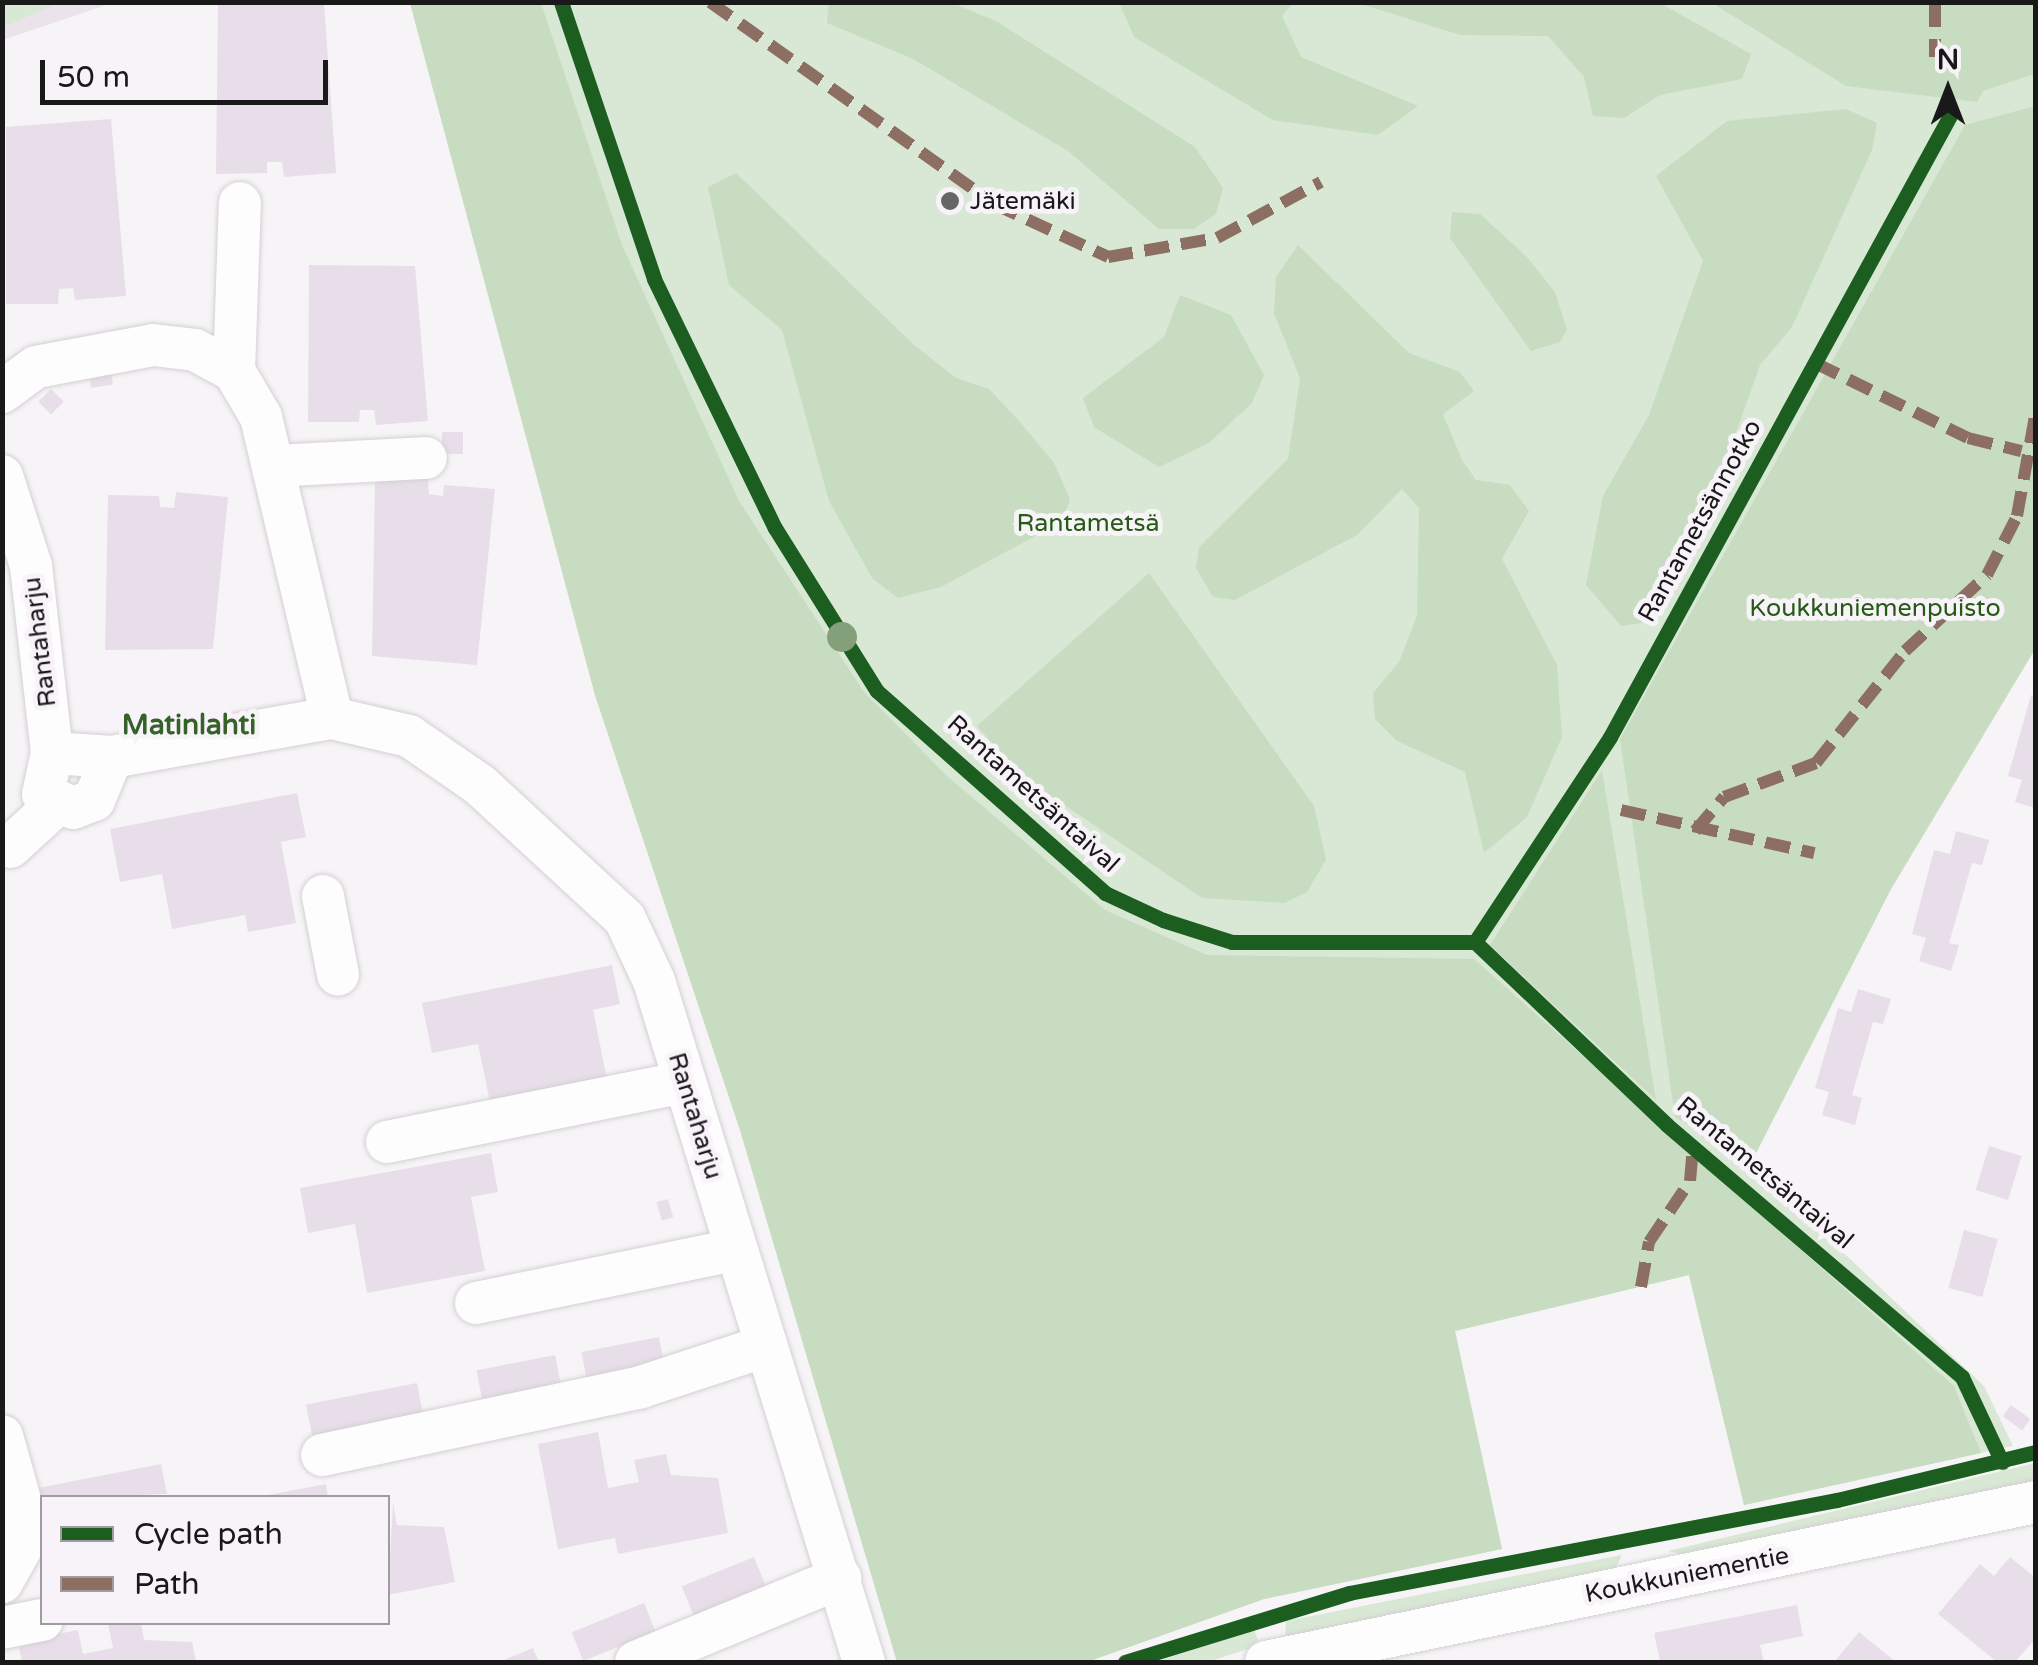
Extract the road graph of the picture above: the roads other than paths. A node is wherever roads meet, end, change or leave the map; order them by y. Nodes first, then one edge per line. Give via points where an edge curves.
1 (240, 204) dead end
2 (234, 371) junction
3 (2, 392) edge
4 (426, 458) dead end
5 (274, 466) junction
6 (2, 476) edge
7 (332, 718) junction
8 (52, 753) junction
9 (112, 757) junction
10 (57, 804) junction
11 (10, 847) dead end
12 (322, 896) dead end
13 (338, 976) dead end
14 (685, 1082) junction
15 (387, 1142) dead end
16 (734, 1250) junction
17 (476, 1303) dead end
18 (766, 1346) junction
19 (2, 1436) edge
20 (322, 1455) dead end
21 (2036, 1502) edge
22 (840, 1578) junction
23 (2, 1582) edge
24 (40, 1620) edge
25 (2, 1628) edge
26 (1340, 1654) edge
27 (636, 1662) edge
28 (864, 1662) edge
29 (1266, 1662) edge

1 - 2 street
2 - 3 street via 195,350 153,345 36,367
2 - 5 street via 261,417
4 - 5 street
5 - 7 street
6 - 8 street, Rantaharju via 31,566
7 - 9 street, Rantaharju
7 - 14 street, Rantaharju via 409,736 480,785 625,919
8 - 9 street, Rantaharju
8 - 10 street, Rantaharju via 40,773 43,794
9 - 10 street via 94,800
10 - 11 street
12 - 13 street
14 - 15 street
14 - 16 street, Rantaharju
16 - 17 street
16 - 18 street, Rantaharju
18 - 20 street via 641,1387
18 - 22 street, Rantaharju
19 - 23 street via 24,1531
21 - 26 street, Koukkuniementie
22 - 27 street
22 - 28 street, Rantaharju
24 - 25 street
26 - 29 street, Koukkuniementie

